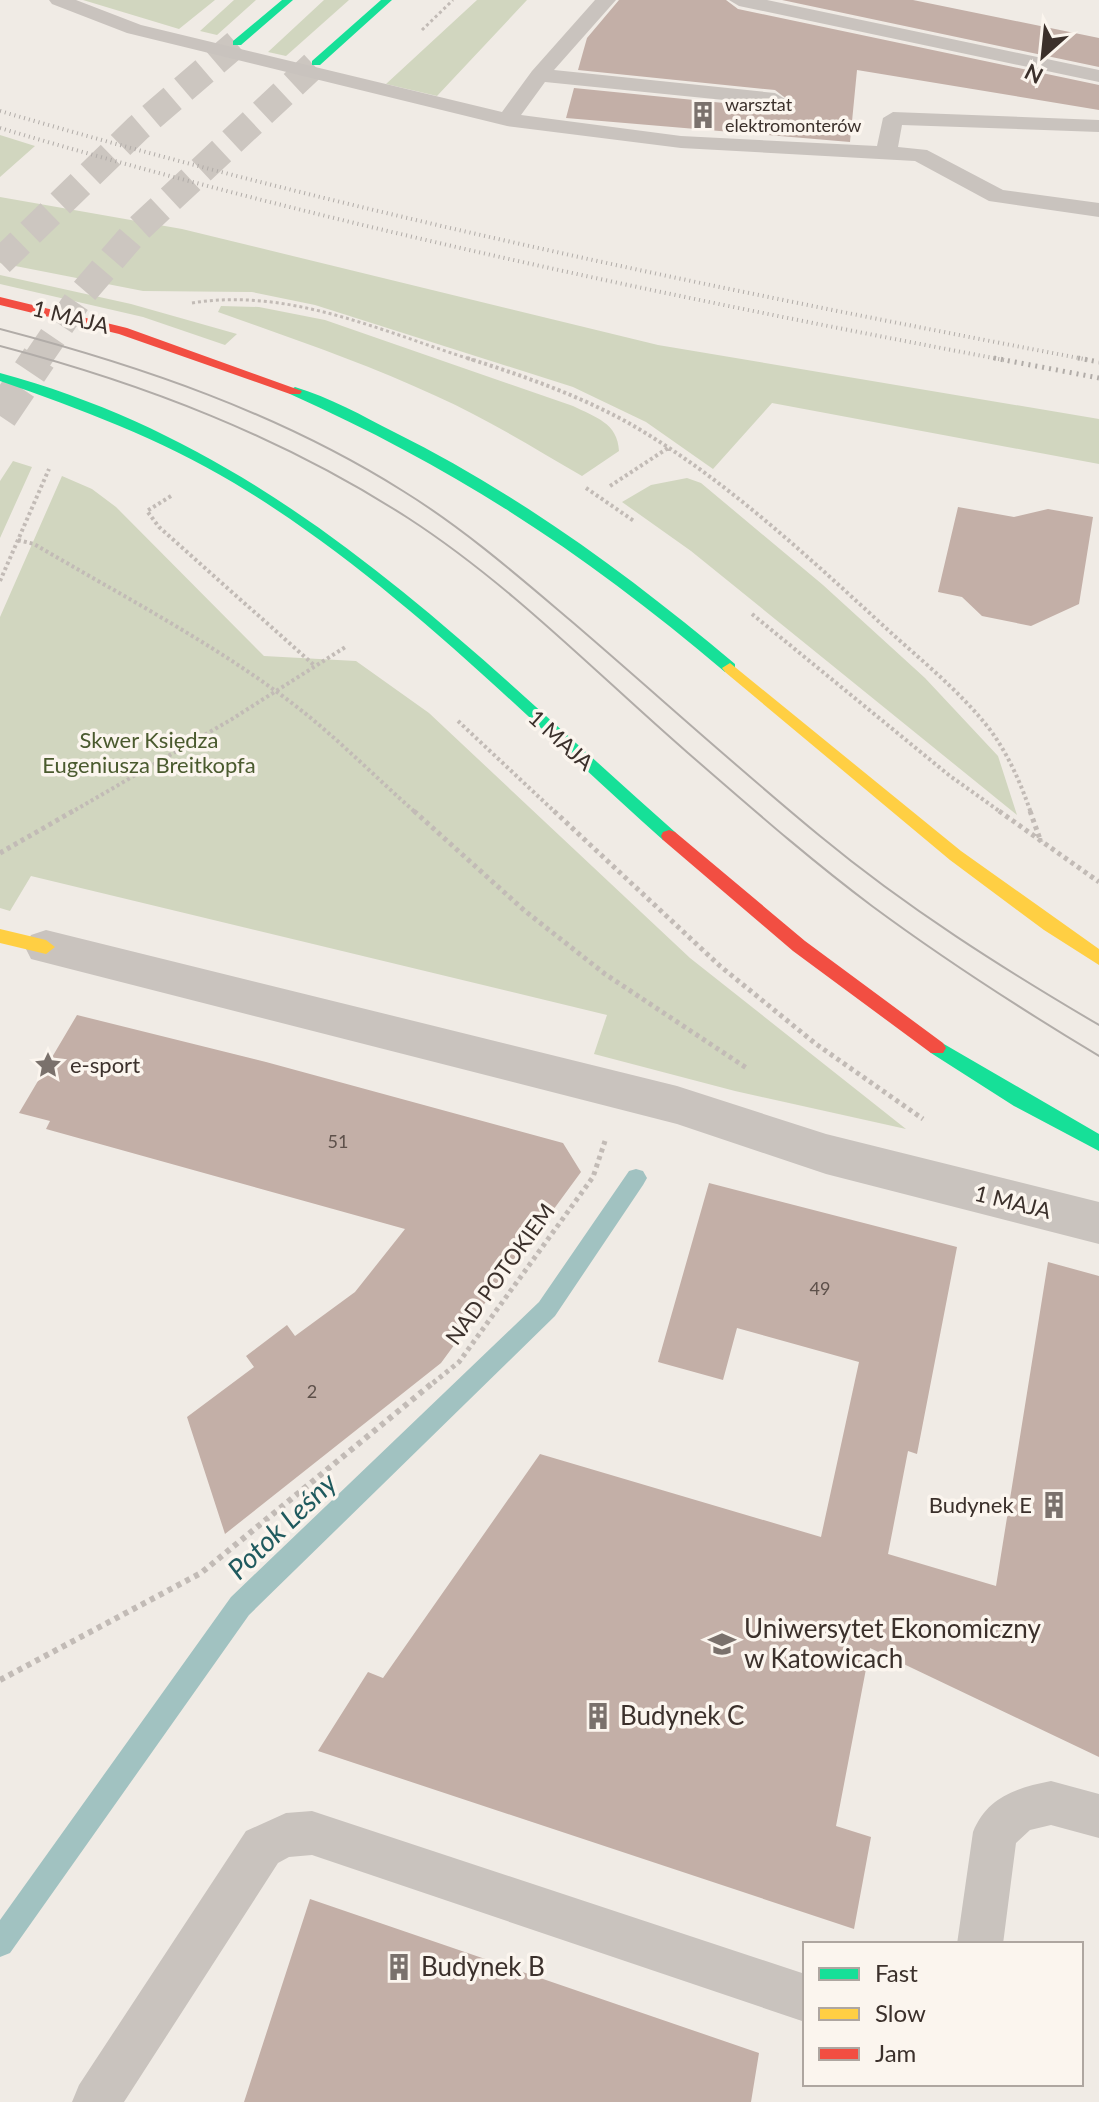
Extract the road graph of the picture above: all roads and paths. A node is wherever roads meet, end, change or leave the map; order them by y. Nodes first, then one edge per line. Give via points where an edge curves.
1 (59, 0) edge
2 (288, 0) edge
3 (387, 0) edge
4 (606, 0) edge
5 (739, 0) edge
6 (237, 43) tunnel mouth
7 (316, 63) tunnel mouth
8 (539, 75) junction
9 (1099, 76) edge
10 (775, 99) dead end
11 (507, 120) junction
12 (1099, 126) edge
13 (886, 152) junction
14 (1099, 210) edge
15 (0, 301) edge
16 (187, 304) dead end
17 (0, 377) edge
18 (668, 448) junction
19 (49, 469) dead end
20 (610, 486) dead end
21 (160, 489) dead end
22 (172, 495) junction
23 (182, 501) dead end
24 (18, 540) junction
25 (0, 581) edge
26 (347, 646) dead end
27 (315, 666) junction
28 (275, 692) junction
29 (451, 714) dead end
30 (1041, 843) dead end
31 (0, 853) edge
32 (0, 936) edge
33 (46, 947) joint
34 (1099, 958) edge
35 (750, 1070) dead end
36 (622, 1091) junction
37 (930, 1124) dead end
38 (1099, 1143) edge
39 (1099, 1223) edge
40 (0, 1680) edge
41 (1099, 1816) edge
42 (980, 1942) edge
43 (803, 1997) edge
44 (96, 2102) edge

1 - 11 lane via 134,29
2 - 6 main road
3 - 7 main road
4 - 8 lane
5 - 9 lane
8 - 10 lane
8 - 11 lane
11 - 13 lane via 681,142
12 - 13 lane via 893,118
13 - 14 lane via 919,155 997,196
15 - 34 main road, 1 MAJA via 114,328 212,359 322,401 462,470 613,571 971,870
16 - 18 path via 257,300 361,324 557,389
17 - 38 main road, 1 MAJA via 192,454 305,523 407,601 807,953 956,1062
18 - 20 path
18 - 30 path via 823,571 977,714 1017,770
19 - 24 path
21 - 22 path
22 - 23 path
22 - 27 path via 147,511 159,527
24 - 25 path
24 - 28 path via 34,544 221,654
26 - 27 path
27 - 28 path
28 - 31 path
28 - 35 path via 311,718 525,911 605,974
29 - 37 path via 743,986
32 - 33 main road
33 - 36 street, 1 MAJA
36 - 39 street, 1 MAJA via 826,1154
36 - 40 path, NAD POTOKIEM via 593,1177 459,1362 201,1573
41 - 42 lane via 1051,1803 1019,1810 995,1832
43 - 44 lane via 312,1833 286,1835 262,1847

